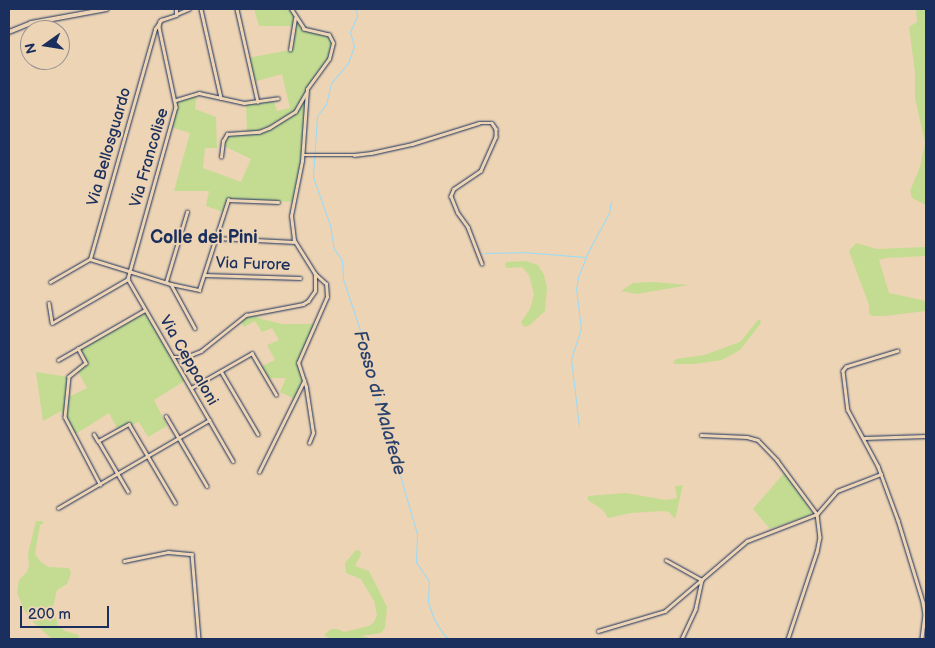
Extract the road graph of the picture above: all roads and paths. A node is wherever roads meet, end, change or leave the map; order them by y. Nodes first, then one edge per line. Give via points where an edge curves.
1 (107, 9) edge
2 (176, 9) edge
3 (190, 9) edge
4 (201, 9) edge
5 (237, 9) edge
6 (291, 9) edge
7 (177, 14) junction
8 (295, 16) junction
9 (160, 21) junction
10 (155, 30) junction
11 (9, 32) edge
12 (160, 32) junction
13 (290, 50) dead end
14 (307, 89) junction
15 (221, 98) junction
16 (278, 98) dead end
17 (176, 100) junction
18 (258, 102) junction
19 (303, 155) junction
20 (221, 157) dead end
21 (278, 202) dead end
22 (187, 212) dead end
23 (216, 238) junction
24 (295, 242) junction
25 (90, 259) junction
26 (482, 263) dead end
27 (130, 271) junction
28 (315, 274) junction
29 (205, 275) junction
30 (300, 278) dead end
31 (128, 279) junction
32 (50, 282) dead end
33 (166, 282) junction
34 (171, 284) junction
35 (49, 303) dead end
36 (145, 310) junction
37 (195, 328) dead end
38 (78, 348) junction
39 (898, 351) dead end
40 (173, 357) junction
41 (58, 360) dead end
42 (222, 371) junction
43 (304, 381) junction
44 (191, 388) junction
45 (276, 394) dead end
46 (166, 416) dead end
47 (209, 420) junction
48 (94, 434) dead end
49 (258, 434) dead end
50 (700, 435) dead end
51 (926, 436) edge
52 (178, 437) junction
53 (864, 438) junction
54 (98, 441) junction
55 (309, 443) dead end
56 (148, 456) junction
57 (232, 462) dead end
58 (259, 472) dead end
59 (117, 474) junction
60 (881, 474) junction
61 (100, 484) junction
62 (207, 486) dead end
63 (128, 492) dead end
64 (175, 502) dead end
65 (58, 508) dead end
66 (817, 514) junction
67 (666, 560) dead end
68 (124, 561) dead end
69 (702, 580) junction
70 (925, 630) edge
71 (598, 631) dead end
72 (199, 639) edge
73 (682, 639) edge
74 (788, 639) edge
75 (922, 639) edge

1 - 11 main road via 31,23
2 - 7 street
3 - 7 street
4 - 15 street
5 - 18 street
6 - 8 street
7 - 9 street
8 - 13 street
8 - 14 street via 305,30 329,35 334,44 330,59
9 - 10 street, Via Bellosguardo
9 - 12 street, Via Francolise
10 - 12 street
10 - 25 street, Via Bellosguardo
12 - 17 street, Via Francolise
14 - 19 street
14 - 20 street via 297,110 269,128 259,132 227,134
15 - 17 street via 199,92
15 - 18 street via 240,103
16 - 18 street
17 - 27 street, Via Francolise via 173,123
19 - 24 street via 292,209 291,229
19 - 26 street via 371,153 479,123 493,124 496,138 480,172 454,189 451,195
21 - 23 street via 228,200
22 - 33 street
23 - 24 street
23 - 29 street
24 - 28 street
25 - 27 street
25 - 32 street
27 - 31 street
27 - 33 street
28 - 40 street via 315,291 307,303 246,314 201,351 186,357
28 - 43 street via 326,285 327,297 298,361
29 - 30 street, Via Furore
29 - 34 street via 199,291
31 - 35 street via 52,323
31 - 36 street, Via Ceppaloni
33 - 34 street
34 - 37 street
36 - 38 street
36 - 40 street, Via Ceppaloni
38 - 41 street
38 - 61 street via 86,363 69,378 64,416
39 - 53 street via 843,370 848,410
40 - 44 street, Via Ceppaloni
42 - 44 street
42 - 45 street via 252,353
42 - 49 street
43 - 55 street via 313,433
43 - 58 street
44 - 47 street, Via Ceppaloni
46 - 52 street
47 - 52 street
47 - 57 street, Via Ceppaloni
48 - 54 street
50 - 66 street via 758,440 780,462
51 - 53 street
52 - 56 street
52 - 62 street
53 - 60 street
54 - 56 street via 129,424
54 - 59 street
56 - 59 street
56 - 64 street
59 - 61 street
59 - 63 street
60 - 66 street via 837,491
60 - 70 street via 924,604
61 - 65 street
66 - 69 street via 747,541
66 - 74 street via 820,537 817,552
67 - 69 street
68 - 72 street via 165,553 191,553
69 - 71 street via 664,612
69 - 73 street via 696,609
70 - 75 street

